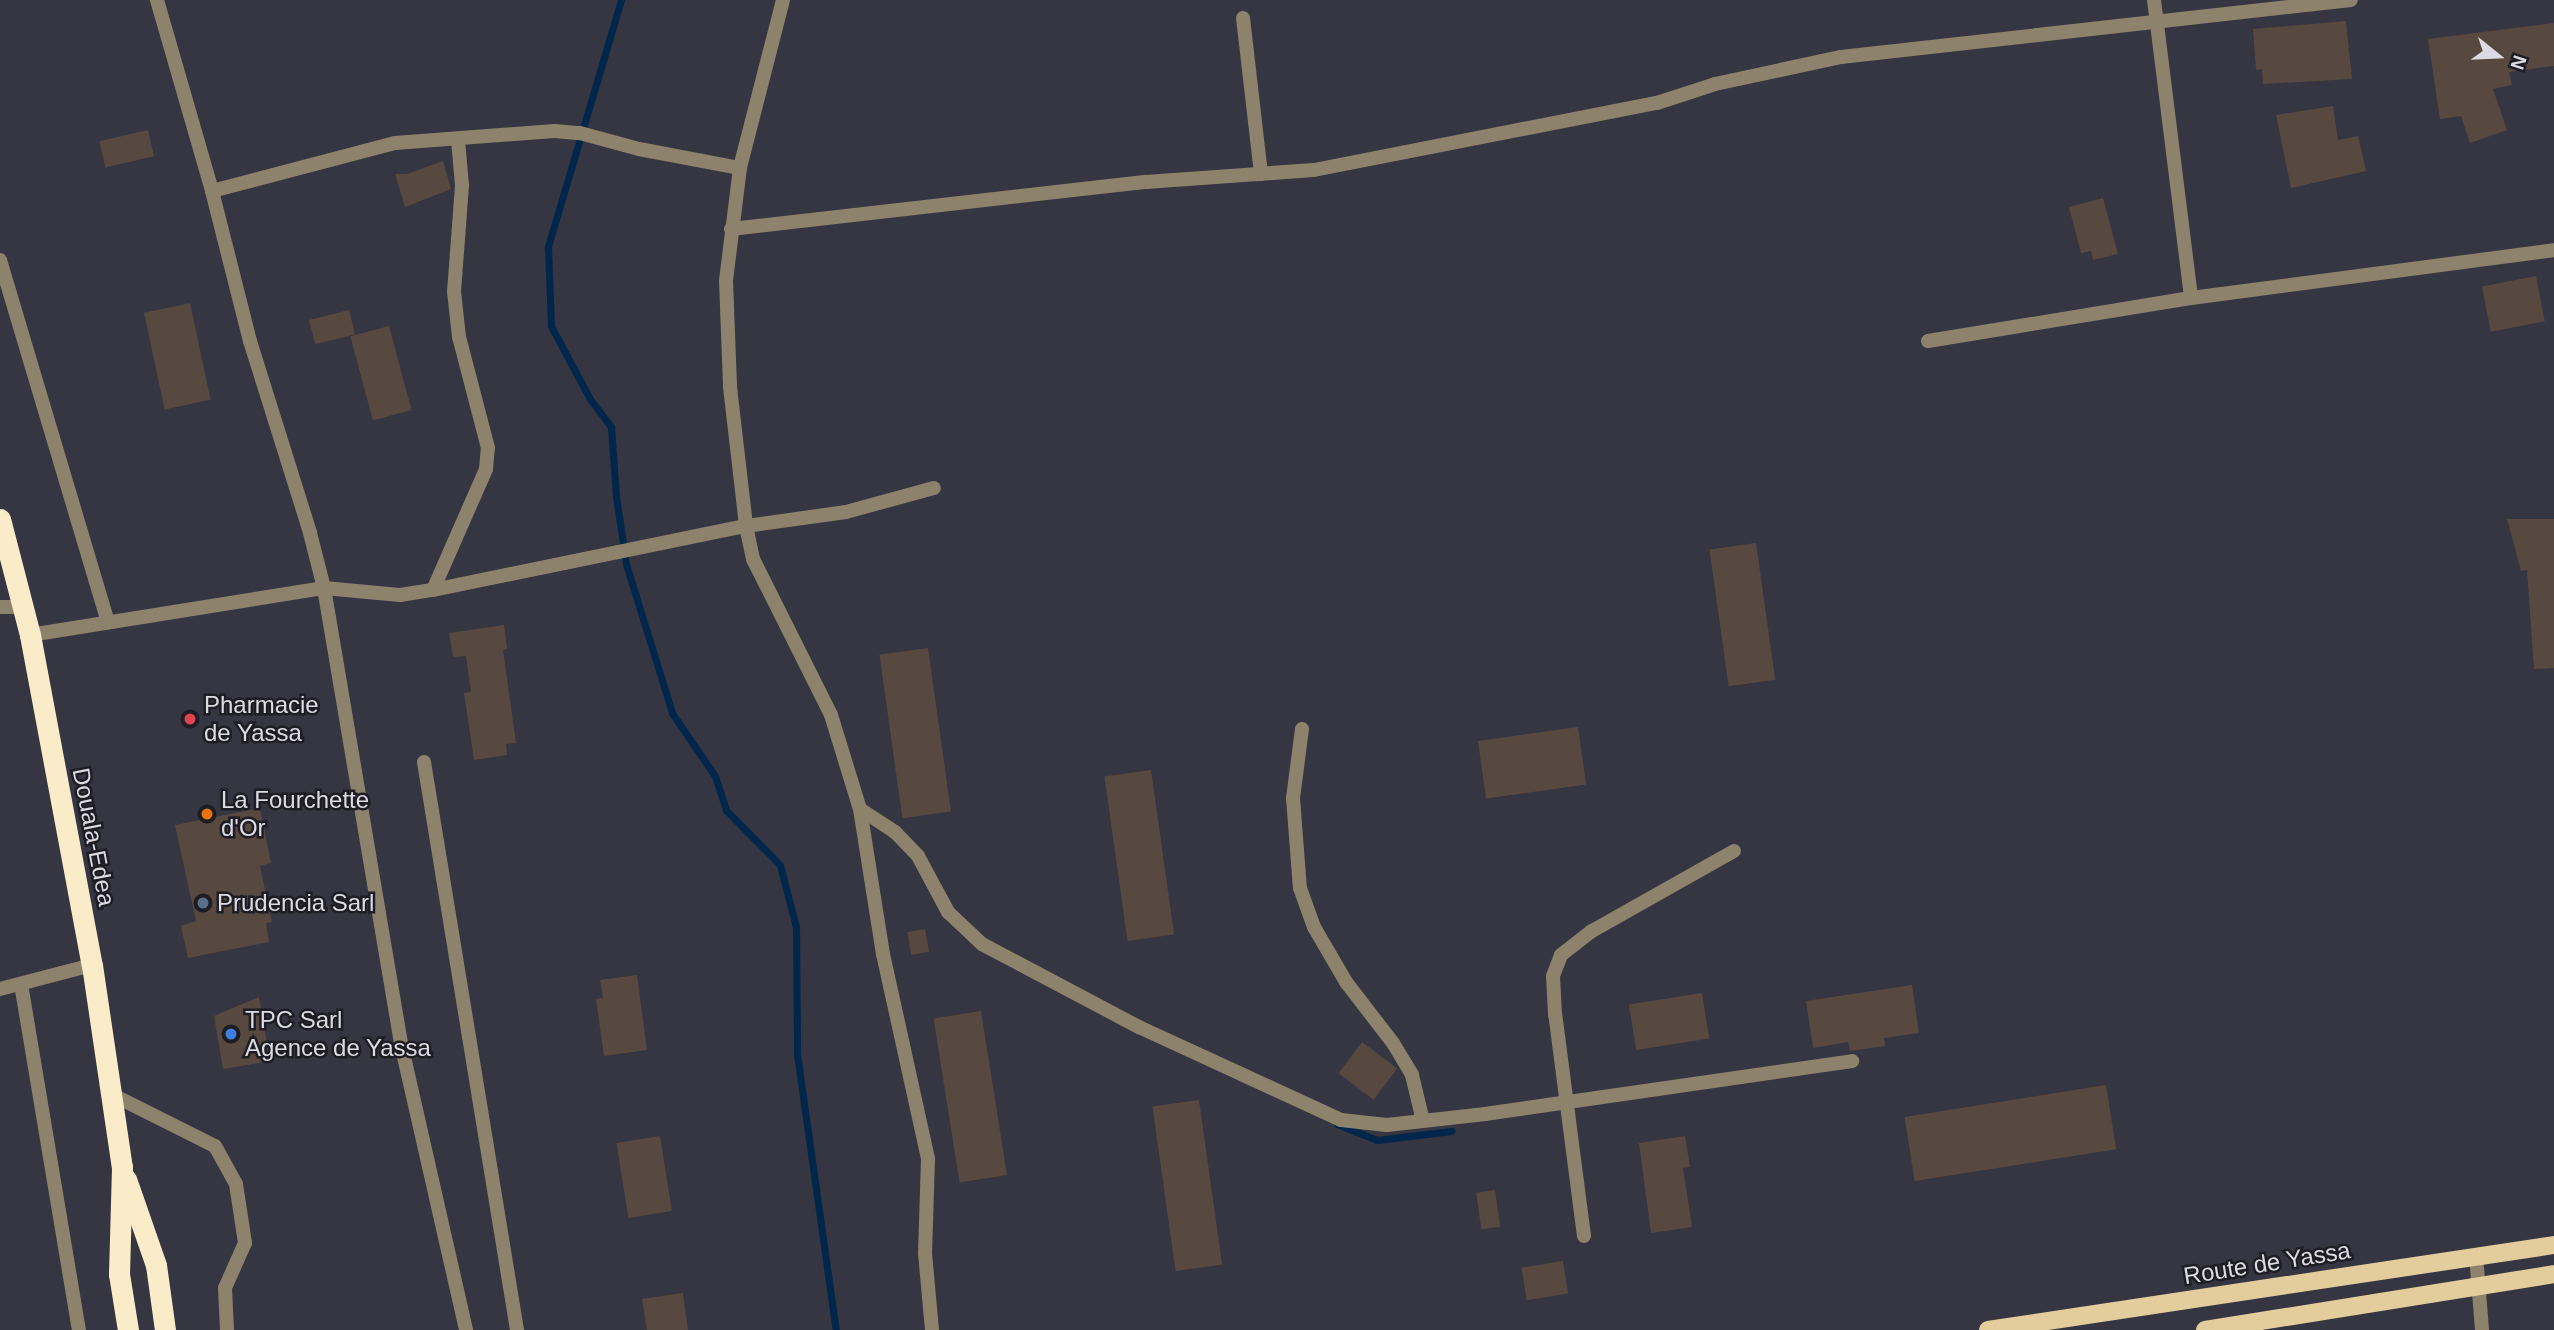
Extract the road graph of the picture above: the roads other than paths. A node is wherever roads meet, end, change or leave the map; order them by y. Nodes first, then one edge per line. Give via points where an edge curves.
1 (157, 0) edge
2 (783, 0) edge
3 (2154, 0) edge
4 (2351, 0) edge
5 (1243, 18) dead end
6 (2157, 22) junction
7 (458, 140) junction
8 (740, 168) junction
9 (1261, 174) junction
10 (212, 191) junction
11 (731, 229) junction
12 (2554, 250) edge
13 (0, 260) edge
14 (2191, 298) junction
15 (1928, 341) dead end
16 (934, 488) dead end
17 (0, 519) edge
18 (746, 526) junction
19 (324, 588) junction
20 (433, 590) junction
21 (0, 607) edge
22 (24, 607) junction
23 (108, 622) junction
24 (30, 635) junction
25 (1302, 729) dead end
26 (424, 762) dead end
27 (860, 809) junction
28 (1734, 851) dead end
29 (92, 965) junction
30 (21, 984) junction
31 (0, 989) edge
32 (1852, 1061) dead end
33 (111, 1094) junction
34 (1565, 1101) junction
35 (1423, 1121) junction
36 (122, 1167) junction
37 (1584, 1236) dead end
38 (2554, 1245) edge
39 (2476, 1255) junction
40 (2554, 1274) edge
41 (2478, 1288) junction
42 (79, 1330) edge
43 (128, 1330) edge
44 (165, 1330) edge
45 (227, 1330) edge
46 (466, 1330) edge
47 (517, 1330) edge
48 (932, 1330) edge
49 (1988, 1330) edge
50 (2205, 1330) edge
51 (2483, 1330) edge

1 - 10 street
2 - 8 street
3 - 6 street
4 - 6 street
5 - 9 street
6 - 9 street via 1841,57 1715,84 1657,103 1314,170
6 - 14 street
7 - 8 street via 555,131
7 - 10 street via 395,143
7 - 20 street via 463,185 454,292 458,337 488,448 486,469
8 - 11 street
9 - 11 street via 1146,182
10 - 19 street via 250,341
11 - 18 street via 726,281 730,387
12 - 14 street
13 - 23 street
14 - 15 street
16 - 18 street via 846,512
17 - 22 highway, Douala-Edea
18 - 20 street
18 - 27 street via 753,559 831,715
19 - 20 street via 400,595
19 - 23 street
19 - 46 street via 402,1048
21 - 22 street
22 - 24 highway, Douala-Edea
23 - 24 street
24 - 29 highway, Douala-Edea
25 - 35 street via 1293,798 1300,888 1314,927 1346,982 1412,1075
26 - 47 street
27 - 35 street via 895,832 918,856 948,912 982,944 1139,1027 1341,1120 1387,1125
27 - 48 street via 883,954 928,1158 925,1253
28 - 34 street via 1592,931 1561,955 1553,976
29 - 30 street
29 - 33 highway, Douala-Edea
30 - 31 street
30 - 42 street
32 - 34 street
33 - 36 highway, Douala-Edea
33 - 45 street via 215,1146 236,1184 245,1243 226,1288
34 - 35 street
34 - 37 street
36 - 43 highway, Douala-Edea via 119,1274
36 - 44 highway, Douala-Edea via 156,1265
38 - 39 main road, Route de Yassa
39 - 41 street
39 - 49 main road, Route de Yassa
40 - 41 main road
41 - 50 main road
41 - 51 street

